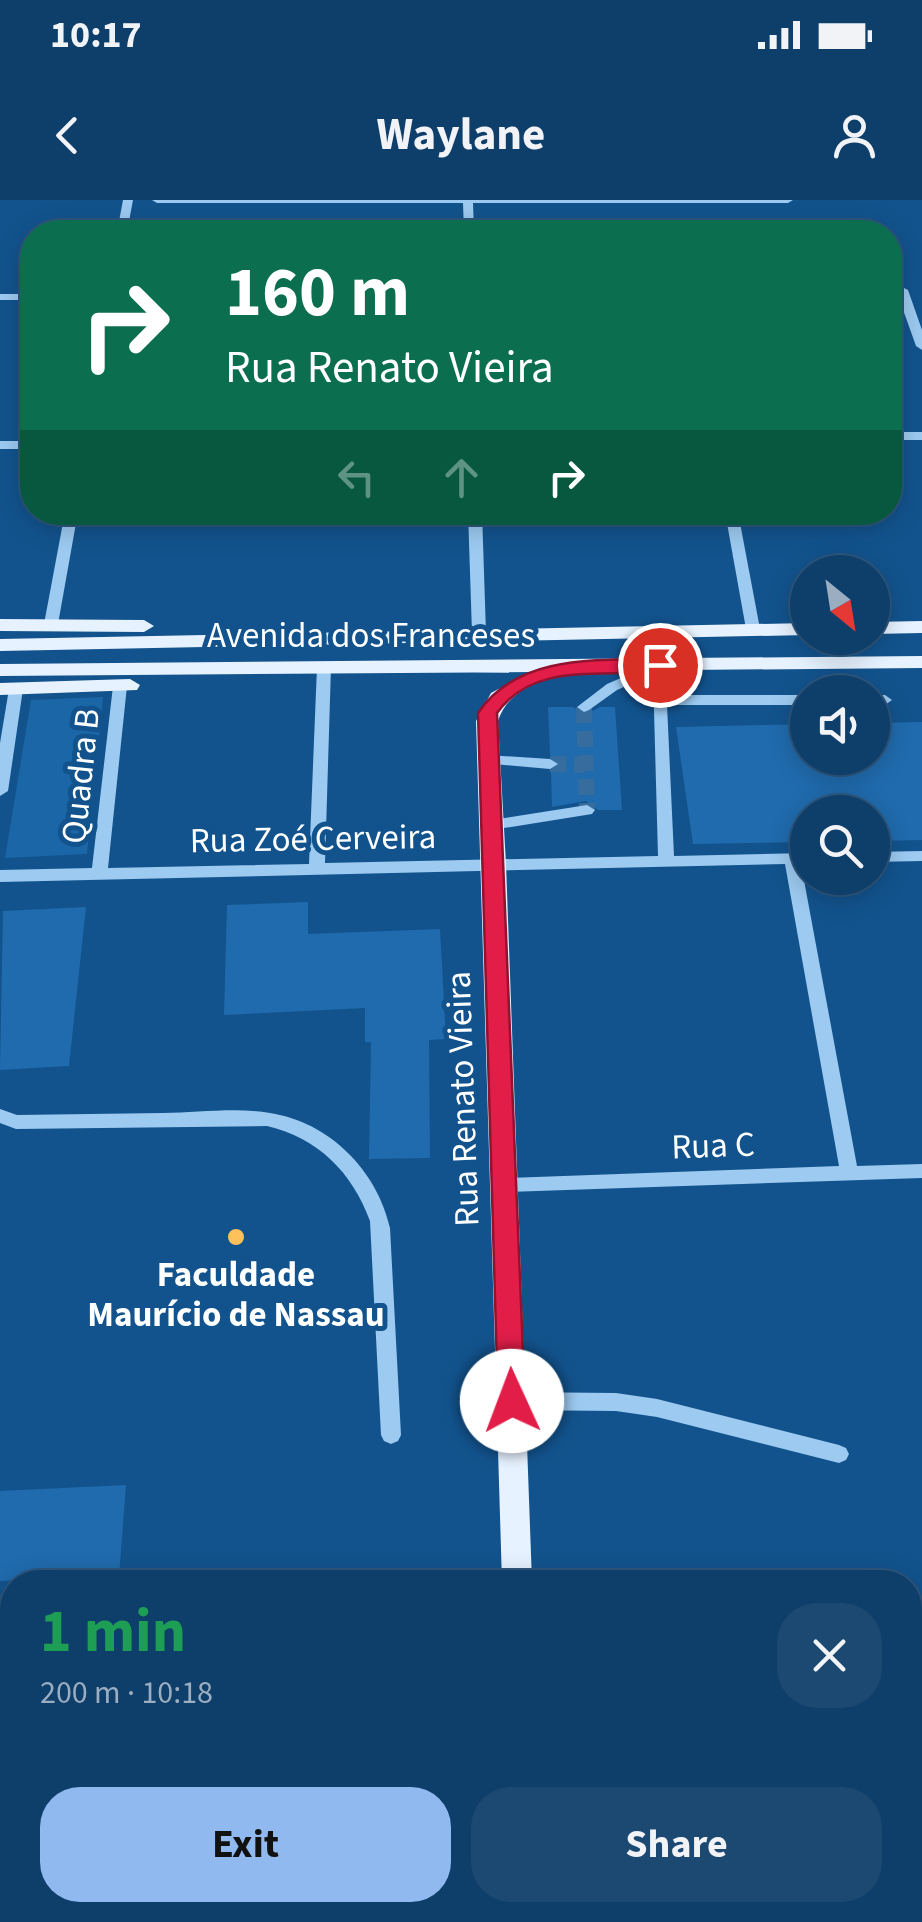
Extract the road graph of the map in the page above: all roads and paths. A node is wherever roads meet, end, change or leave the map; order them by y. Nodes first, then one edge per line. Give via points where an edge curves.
1 (156, 200) edge
2 (788, 200) edge
3 (468, 201) edge
4 (902, 303) edge
5 (922, 346) edge
6 (70, 525) edge
7 (475, 525) edge
8 (733, 525) edge
9 (0, 624) edge
10 (922, 627) edge
11 (890, 628) edge
12 (753, 629) junction
13 (790, 629) edge
14 (51, 634) junction
15 (479, 634) junction
16 (0, 645) edge
17 (922, 662) edge
18 (660, 665) junction
19 (573, 666) junction
20 (324, 667) junction
21 (0, 670) edge
22 (120, 686) junction
23 (8, 689) edge
24 (658, 700) junction
25 (790, 700) edge
26 (584, 707) dead end
27 (487, 760) junction
28 (550, 764) tunnel mouth
29 (0, 791) edge
30 (587, 810) dead end
31 (492, 825) junction
32 (922, 856) edge
33 (890, 857) edge
34 (790, 858) edge
35 (666, 860) junction
36 (495, 864) junction
37 (316, 868) junction
38 (100, 874) junction
39 (0, 876) edge
40 (806, 895) edge
41 (0, 1116) edge
42 (922, 1170) edge
43 (849, 1173) junction
44 (505, 1184) junction
45 (512, 1401) junction
46 (391, 1435) dead end
47 (839, 1454) dead end
48 (517, 1570) edge

1 - 3 street
2 - 3 street
4 - 5 street
6 - 14 street
7 - 15 street
8 - 12 street
9 - 14 main road
10 - 11 main road
12 - 13 main road, Avenida dos Franceses
12 - 15 main road, Avenida dos Franceses
14 - 15 main road, Avenida dos Franceses
14 - 16 main road, Avenida dos Franceses
17 - 18 main road, Avenida dos Franceses
18 - 19 main road, Avenida dos Franceses
18 - 24 street
18 - 26 street
19 - 20 main road, Avenida dos Franceses
19 - 27 main road, Rua Renato Vieira via 499,698 488,713
20 - 21 main road, Avenida dos Franceses
20 - 22 main road
20 - 37 street
22 - 23 main road
22 - 38 street, Quadra B
23 - 29 street
24 - 25 street
24 - 35 street
27 - 28 street
27 - 31 main road, Rua Renato Vieira
30 - 31 street
31 - 36 main road, Rua Renato Vieira
32 - 33 street
34 - 35 street, Rua Zoé Cerveira
35 - 36 street, Rua Zoé Cerveira
36 - 37 street, Rua Zoé Cerveira
36 - 44 main road, Rua Renato Vieira
37 - 38 street, Rua Zoé Cerveira
38 - 39 street, Rua Zoé Cerveira
40 - 43 street
41 - 46 street via 16,1122 268,1119 294,1122 317,1136 346,1161 380,1224
42 - 43 street, Rua C
43 - 44 street, Rua C
44 - 45 main road, Rua Renato Vieira
45 - 47 street via 657,1408
45 - 48 main road, Rua Renato Vieira

